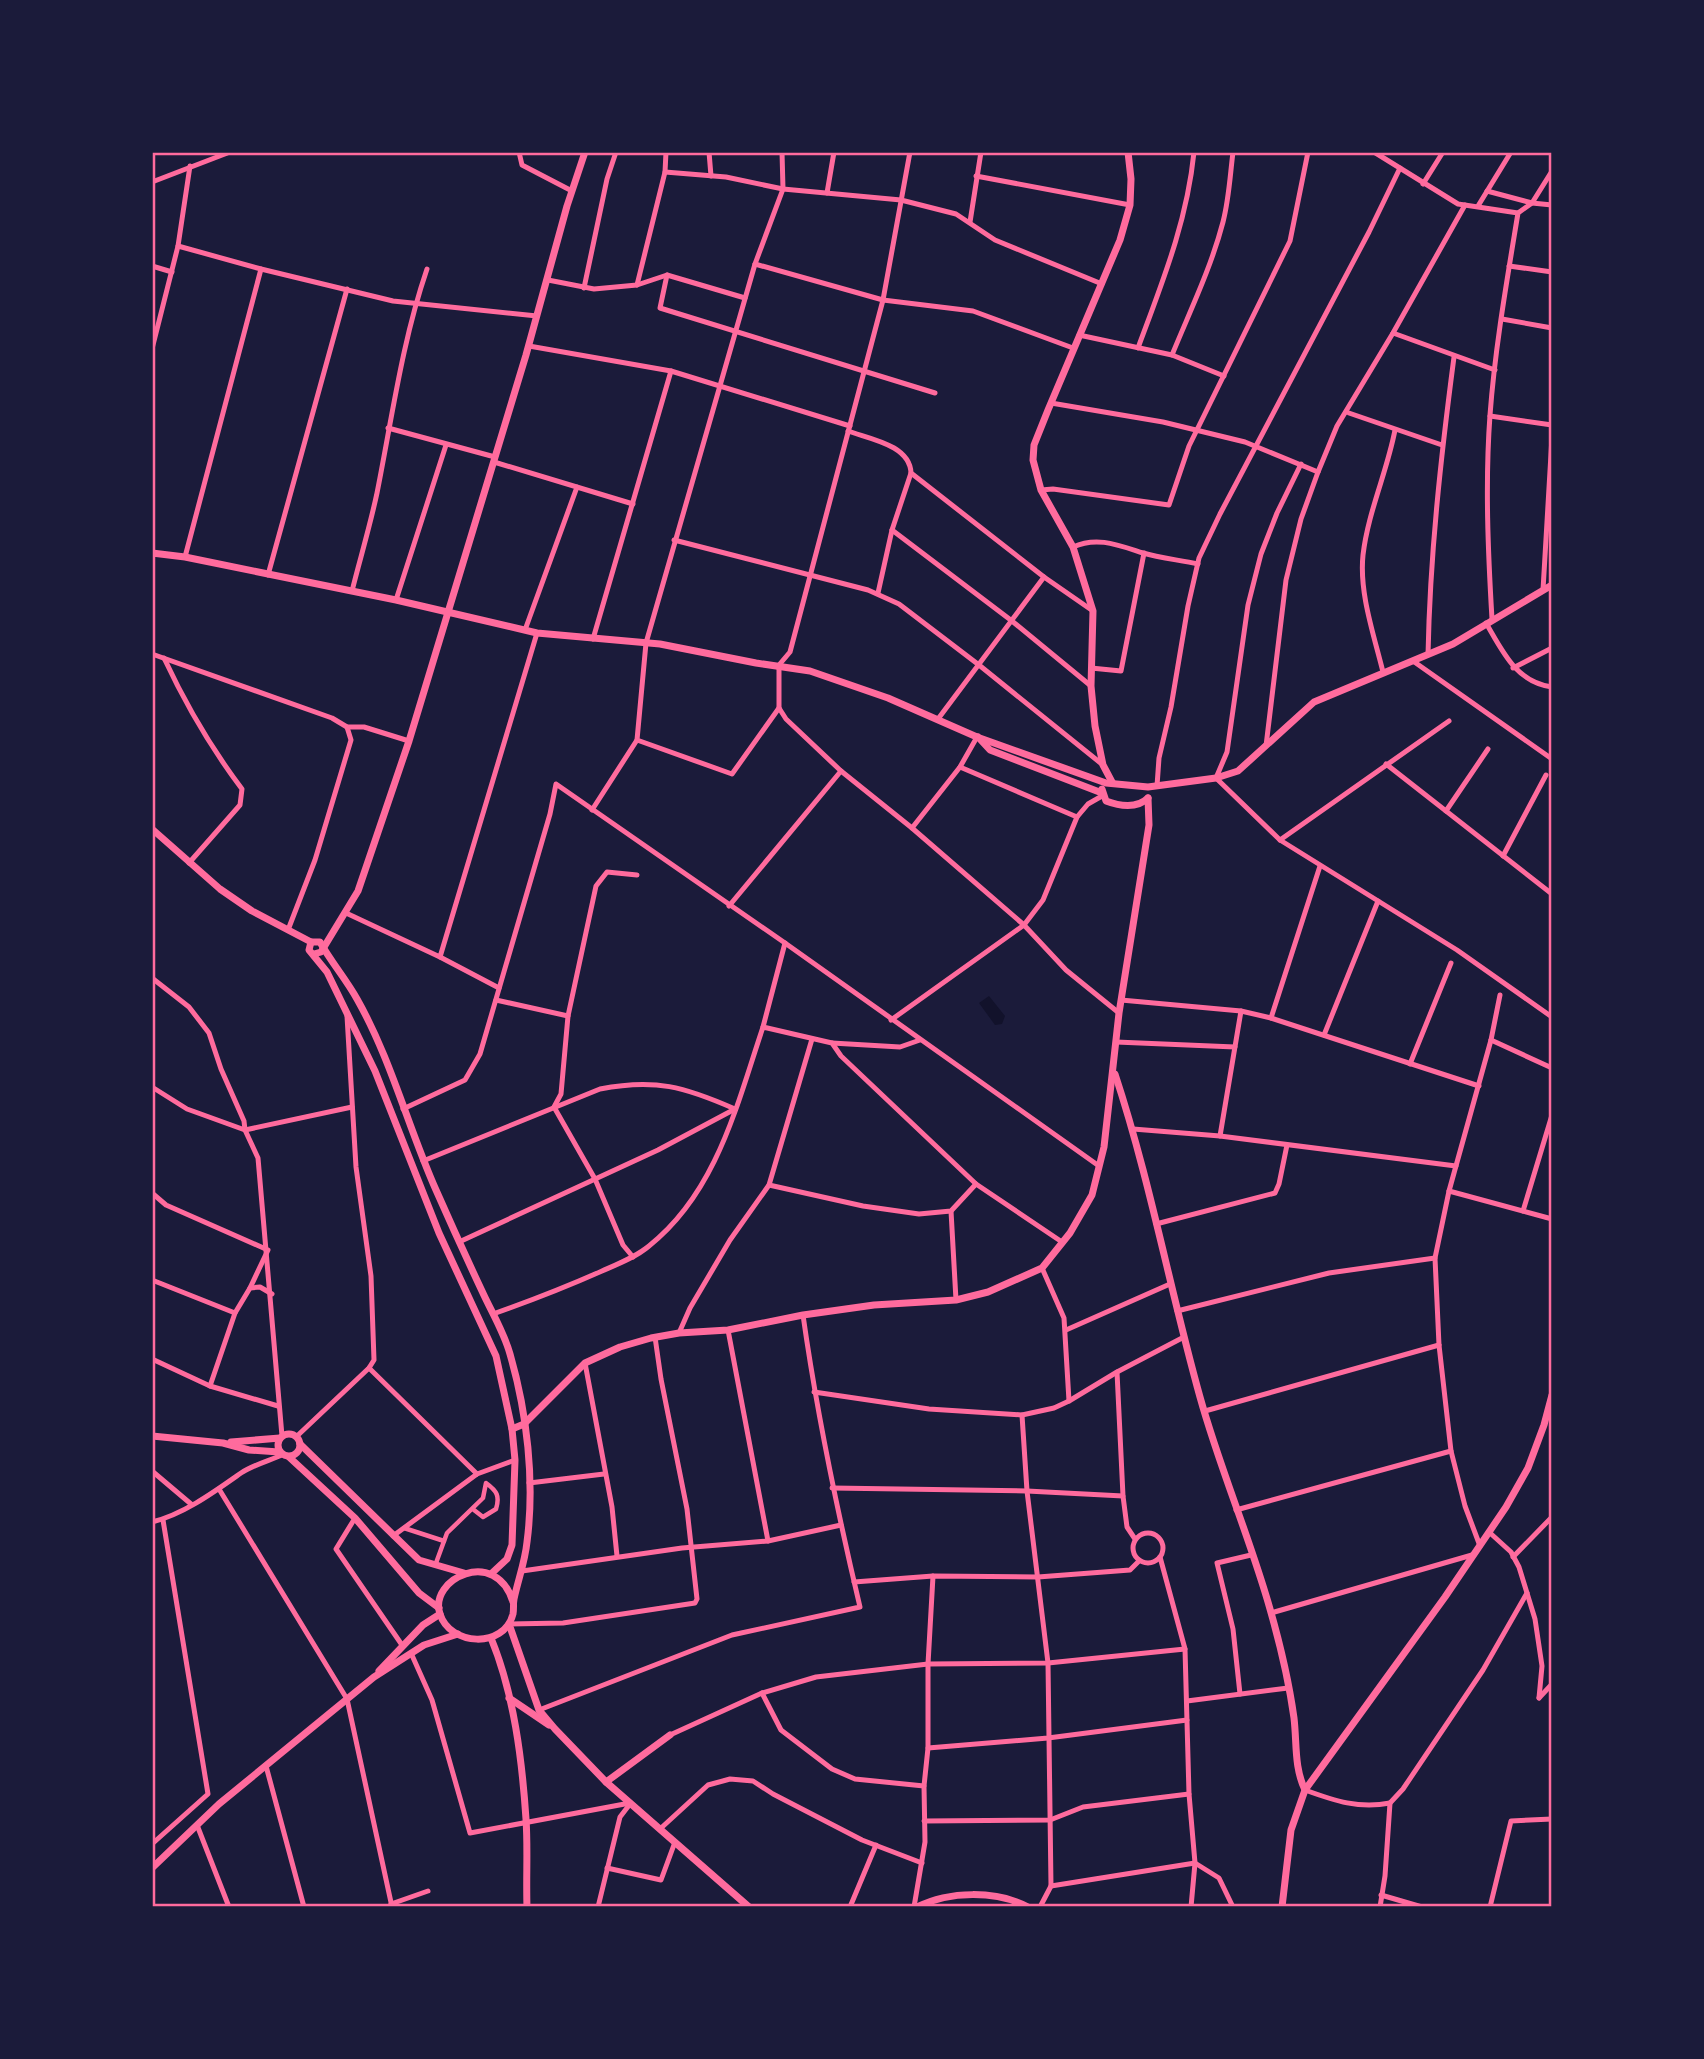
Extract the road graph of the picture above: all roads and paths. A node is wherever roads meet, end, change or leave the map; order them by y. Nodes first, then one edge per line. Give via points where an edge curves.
1 (230, 152) edge
2 (519, 152) edge
3 (584, 152) edge
4 (615, 152) edge
5 (666, 152) edge
6 (709, 152) edge
7 (782, 152) edge
8 (834, 152) edge
9 (910, 152) edge
10 (981, 152) edge
11 (1128, 152) edge
12 (1194, 152) edge
13 (1233, 152) edge
14 (1308, 152) edge
15 (1443, 152) edge
16 (1511, 152) edge
17 (1377, 153) edge
18 (190, 166) junction
19 (1400, 168) junction
20 (1552, 171) edge
21 (665, 172) junction
22 (711, 176) junction
23 (976, 176) junction
24 (152, 182) edge
25 (1423, 184) junction
26 (783, 189) junction
27 (572, 191) junction
28 (1487, 191) junction
29 (827, 193) junction
30 (901, 200) junction
31 (1532, 203) junction
32 (1130, 205) junction
33 (1465, 205) junction
34 (1552, 205) edge
35 (1478, 206) junction
36 (1518, 213) junction
37 (970, 222) junction
38 (178, 246) junction
39 (755, 264) junction
40 (152, 266) edge
41 (1509, 267) junction
42 (261, 269) junction
43 (427, 269) dead end
44 (172, 272) junction
45 (1552, 272) edge
46 (667, 275) junction
47 (548, 280) junction
48 (1102, 284) junction
49 (638, 285) junction
50 (584, 288) junction
51 (347, 289) junction
52 (745, 298) junction
53 (883, 300) junction
54 (416, 303) junction
55 (537, 316) junction
56 (1502, 319) junction
57 (1552, 328) edge
58 (736, 330) junction
59 (1394, 333) junction
60 (1079, 335) junction
61 (528, 346) junction
62 (1073, 348) junction
63 (1138, 348) junction
64 (152, 349) edge
65 (1172, 355) junction
66 (1454, 357) junction
67 (1495, 370) junction
68 (671, 372) junction
69 (864, 372) junction
70 (1224, 376) junction
71 (719, 386) junction
72 (935, 393) dead end
73 (1051, 404) junction
74 (1346, 412) junction
75 (1490, 416) junction
76 (1552, 425) edge
77 (388, 428) junction
78 (849, 429) junction
79 (1197, 430) junction
80 (1395, 430) junction
81 (1552, 437) edge
82 (1442, 444) junction
83 (446, 445) junction
84 (1256, 446) junction
85 (494, 460) junction
86 (1301, 464) junction
87 (1551, 468) edge
88 (1318, 472) junction
89 (911, 473) junction
90 (577, 486) junction
91 (1041, 490) junction
92 (633, 504) junction
93 (892, 530) junction
94 (674, 540) junction
95 (1073, 547) junction
96 (152, 553) edge
97 (1144, 553) junction
98 (185, 557) junction
99 (1198, 564) junction
100 (810, 574) junction
101 (268, 575) junction
102 (1044, 577) junction
103 (1552, 585) edge
104 (1543, 590) junction
105 (352, 591) junction
106 (878, 593) junction
107 (396, 600) junction
108 (1093, 611) junction
109 (449, 612) junction
110 (1012, 621) junction
111 (1489, 621) junction
112 (525, 630) junction
113 (537, 633) junction
114 (593, 639) junction
115 (646, 643) junction
116 (1552, 648) edge
117 (152, 654) edge
118 (1428, 655) junction
119 (164, 658) junction
120 (1413, 661) junction
121 (779, 665) junction
122 (979, 665) junction
123 (1091, 668) junction
124 (1513, 668) junction
125 (1383, 672) junction
126 (1091, 686) junction
127 (1552, 687) edge
128 (779, 708) junction
129 (938, 719) junction
130 (1449, 721) dead end
131 (347, 727) junction
132 (977, 737) junction
133 (637, 740) junction
134 (409, 741) junction
135 (1265, 748) junction
136 (1488, 749) dead end
137 (1552, 759) edge
138 (1386, 764) junction
139 (1103, 765) junction
140 (960, 767) junction
141 (841, 771) junction
142 (1546, 775) dead end
143 (1216, 778) junction
144 (1109, 782) junction
145 (1157, 786) junction
146 (1148, 787) junction
147 (1102, 794) junction
148 (1148, 798) junction
149 (1140, 804) junction
150 (592, 810) junction
151 (1446, 811) junction
152 (1077, 817) junction
153 (1149, 825) junction
154 (912, 828) junction
155 (153, 831) edge
156 (1280, 840) junction
157 (1503, 856) junction
158 (189, 863) junction
159 (1320, 866) junction
160 (637, 875) dead end
161 (1552, 894) edge
162 (1378, 901) junction
163 (729, 906) junction
164 (346, 913) junction
165 (1024, 925) junction
166 (288, 930) junction
167 (336, 931) junction
168 (312, 941) junction
169 (785, 943) junction
170 (323, 948) junction
171 (314, 954) junction
172 (440, 957) junction
173 (1451, 963) dead end
174 (152, 978) edge
175 (499, 988) junction
176 (1500, 995) dead end
177 (496, 1000) junction
178 (1121, 1000) junction
179 (347, 1011) junction
180 (1241, 1011) junction
181 (1119, 1013) junction
182 (568, 1016) junction
183 (1552, 1017) edge
184 (1271, 1018) junction
185 (891, 1020) junction
186 (763, 1027) junction
187 (1324, 1035) junction
188 (812, 1039) junction
189 (920, 1040) junction
190 (1491, 1040) junction
191 (1116, 1042) junction
192 (832, 1043) junction
193 (1235, 1047) junction
194 (1410, 1064) junction
195 (1552, 1068) edge
196 (1113, 1070) junction
197 (1479, 1086) junction
198 (152, 1087) edge
199 (352, 1107) junction
200 (554, 1107) junction
201 (403, 1109) junction
202 (736, 1109) junction
203 (1552, 1115) edge
204 (1133, 1129) junction
205 (245, 1130) junction
206 (1220, 1136) junction
207 (1287, 1145) junction
208 (424, 1161) junction
209 (1099, 1166) junction
210 (1456, 1166) junction
211 (595, 1179) junction
212 (976, 1184) junction
213 (769, 1185) junction
214 (1449, 1191) junction
215 (152, 1193) edge
216 (951, 1211) junction
217 (1523, 1211) junction
218 (1552, 1219) edge
219 (1156, 1224) junction
220 (459, 1242) junction
221 (1062, 1242) junction
222 (268, 1250) junction
223 (632, 1256) junction
224 (1435, 1258) junction
225 (1042, 1268) junction
226 (152, 1280) edge
227 (1170, 1284) junction
228 (250, 1288) junction
229 (272, 1294) junction
230 (956, 1300) junction
231 (1177, 1311) junction
232 (235, 1313) junction
233 (493, 1314) junction
234 (803, 1315) junction
235 (729, 1330) junction
236 (1066, 1330) junction
237 (679, 1333) junction
238 (655, 1337) junction
239 (1184, 1337) junction
240 (1439, 1345) junction
241 (152, 1359) edge
242 (585, 1363) junction
243 (369, 1368) junction
244 (1117, 1372) junction
245 (210, 1386) junction
246 (814, 1392) junction
247 (1552, 1395) edge
248 (1069, 1401) junction
249 (278, 1406) junction
250 (1205, 1411) junction
251 (1022, 1415) junction
252 (524, 1424) junction
253 (512, 1429) junction
254 (152, 1436) edge
255 (281, 1437) junction
256 (298, 1441) junction
257 (223, 1443) junction
258 (1451, 1451) junction
259 (283, 1454) junction
260 (515, 1460) junction
261 (152, 1471) edge
262 (477, 1474) junction
263 (604, 1474) junction
264 (529, 1483) junction
265 (832, 1488) junction
266 (219, 1489) junction
267 (1027, 1491) junction
268 (1123, 1496) junction
269 (191, 1504) junction
270 (474, 1510) junction
271 (1236, 1510) junction
272 (1552, 1517) edge
273 (355, 1518) junction
274 (163, 1520) junction
275 (152, 1522) edge
276 (841, 1525) junction
277 (404, 1528) junction
278 (1489, 1532) junction
279 (393, 1536) junction
280 (1135, 1539) junction
281 (444, 1541) junction
282 (768, 1541) junction
283 (1480, 1546) junction
284 (690, 1547) junction
285 (1251, 1555) junction
286 (1472, 1555) junction
287 (617, 1556) junction
288 (1160, 1557) junction
289 (1513, 1557) junction
290 (1139, 1561) junction
291 (436, 1563) dead end
292 (522, 1571) junction
293 (464, 1573) junction
294 (492, 1573) junction
295 (933, 1576) junction
296 (1038, 1577) junction
297 (854, 1582) junction
298 (1527, 1593) junction
299 (513, 1602) junction
300 (439, 1611) junction
301 (1271, 1613) junction
302 (509, 1625) junction
303 (458, 1634) junction
304 (491, 1638) junction
305 (402, 1646) junction
306 (1185, 1649) junction
307 (411, 1653) junction
308 (1048, 1663) junction
309 (928, 1664) junction
310 (374, 1677) junction
311 (1552, 1685) edge
312 (1288, 1688) junction
313 (762, 1693) junction
314 (1240, 1694) junction
315 (509, 1698) junction
316 (347, 1699) junction
317 (1187, 1701) junction
318 (540, 1710) junction
319 (1187, 1720) junction
320 (555, 1729) junction
321 (670, 1735) joint
322 (1048, 1738) junction
323 (928, 1748) junction
324 (266, 1766) junction
325 (606, 1782) junction
326 (924, 1786) junction
327 (1306, 1790) junction
328 (1189, 1794) junction
329 (630, 1803) junction
330 (1390, 1803) junction
331 (1552, 1819) edge
332 (1050, 1820) junction
333 (526, 1821) junction
334 (924, 1821) junction
335 (197, 1825) junction
336 (660, 1829) junction
337 (675, 1842) junction
338 (152, 1844) edge
339 (876, 1845) junction
340 (922, 1863) junction
341 (1195, 1863) junction
342 (153, 1867) edge
343 (607, 1868) junction
344 (1051, 1886) junction
345 (428, 1891) dead end
346 (1381, 1895) junction
347 (392, 1905) edge
348 (229, 1907) edge
349 (304, 1907) edge
350 (527, 1907) edge
351 (598, 1907) edge
352 (749, 1907) edge
353 (850, 1907) edge
354 (916, 1907) edge
355 (1028, 1907) edge
356 (1040, 1907) edge
357 (1191, 1907) edge
358 (1233, 1907) edge
359 (1282, 1907) edge
360 (1380, 1907) edge
361 (1422, 1907) edge
362 (1490, 1907) edge

1 - 18 street
2 - 27 street via 522,165
3 - 27 street
4 - 50 street
5 - 21 street
6 - 22 street
7 - 26 street
8 - 29 street
9 - 30 street
10 - 23 street
11 - 32 street
12 - 63 street via 1188,201
13 - 65 street via 1228,198 1213,256
14 - 70 street via 1290,241
15 - 25 street
16 - 28 street
17 - 19 street
18 - 24 street
18 - 38 street
19 - 25 street
19 - 84 street
20 - 31 street
21 - 22 street
21 - 49 street
22 - 26 street
23 - 32 street
23 - 37 street
25 - 33 street
26 - 29 street
26 - 39 street
27 - 47 street
28 - 31 street
28 - 35 street
29 - 30 street
30 - 37 street
30 - 53 street
31 - 34 street
31 - 36 street
32 - 48 street
33 - 35 street
33 - 59 street
35 - 36 street
36 - 41 street
37 - 48 street via 995,240
38 - 42 street
38 - 44 street
39 - 52 street
39 - 53 street
40 - 44 street
41 - 45 street
41 - 56 street
42 - 51 street
42 - 98 street
43 - 54 street
44 - 64 street
46 - 49 street
46 - 52 street
46 - 58 street via 660,307
47 - 50 street
47 - 55 street
48 - 60 street
49 - 50 street
51 - 54 street
51 - 101 street
52 - 58 street
53 - 62 street via 973,311
53 - 69 street
54 - 55 street
54 - 77 street
55 - 61 street
56 - 57 street
56 - 67 street
58 - 69 street
58 - 71 street
59 - 66 street
59 - 74 street
60 - 62 street
60 - 63 street
61 - 68 street
61 - 85 street
62 - 73 street
63 - 65 street
65 - 70 street
66 - 67 street
66 - 82 street
67 - 75 street
68 - 71 street
68 - 92 street
69 - 72 street
69 - 78 street
70 - 79 street
71 - 78 street
71 - 94 street
73 - 79 street
73 - 91 street via 1034,445
74 - 80 street
74 - 88 street
75 - 76 street
75 - 111 street
77 - 83 street
77 - 105 street
78 - 89 street via 900,452
78 - 100 street
79 - 84 street
79 - 91 street via 1169,505
80 - 82 street
80 - 125 street via 1363,555 1363,579
81 - 87 street
82 - 118 street
83 - 85 street
83 - 107 street
84 - 86 street
84 - 99 street
85 - 90 street
85 - 109 street
86 - 88 street
86 - 143 street via 1261,554 1248,605 1227,752
87 - 104 street
88 - 135 street via 1286,580
89 - 93 street
89 - 102 street
90 - 92 street
90 - 112 street
91 - 95 street
92 - 114 street
93 - 106 street
93 - 110 street
94 - 100 street
94 - 115 street
95 - 97 street via 1099,540
95 - 108 street
96 - 98 street
97 - 99 street
97 - 123 street via 1121,671
98 - 101 street
99 - 145 street
100 - 106 street
100 - 121 street via 790,652
101 - 105 street
102 - 108 street
102 - 110 street
103 - 104 street
104 - 111 street
105 - 107 street
106 - 122 street
107 - 109 street
108 - 123 street
109 - 112 street
109 - 134 street
110 - 122 street
110 - 126 street
111 - 118 street
111 - 124 street
112 - 113 street
113 - 114 street
113 - 172 street
114 - 115 street
115 - 121 street
115 - 133 street
116 - 124 street
117 - 119 street
118 - 120 street
119 - 131 street
119 - 158 street via 183,699 242,789 240,805
120 - 125 street
120 - 137 street
121 - 128 street
121 - 129 street via 810,671
122 - 129 street
122 - 139 street
123 - 126 street
124 - 127 street via 1534,683
125 - 135 street via 1314,702
126 - 139 street
128 - 133 street via 732,774
128 - 141 street
129 - 132 street
130 - 138 street
131 - 134 street via 364,727
131 - 166 street via 351,740 315,860
132 - 140 street
132 - 144 street
132 - 147 street via 990,750
133 - 150 street
134 - 164 street via 358,891
135 - 143 street via 1238,771
136 - 151 street
138 - 151 street
138 - 156 street
139 - 144 street
140 - 152 street
140 - 154 street
141 - 154 street
141 - 163 street
142 - 157 street
143 - 145 street
143 - 156 street
144 - 146 street
144 - 147 street
145 - 146 street
146 - 148 street
147 - 149 street via 1106,801 1117,804
147 - 152 street
148 - 149 street
148 - 153 street
149 - 153 street
150 - 163 street
150 - 175 street via 556,785
151 - 157 street
152 - 165 street via 1043,900
153 - 178 street
154 - 165 street
155 - 158 street
156 - 159 street
157 - 161 street
158 - 166 street via 242,904
159 - 162 street
159 - 184 street
160 - 182 street via 607,872 596,886
162 - 183 street
162 - 187 street
163 - 169 street
164 - 167 street
164 - 172 street
165 - 181 street via 1066,970
165 - 185 street
166 - 168 street
167 - 168 street
167 - 170 street
168 - 170 street
168 - 171 street via 309,950
169 - 185 street
169 - 186 street
170 - 171 street
170 - 201 street via 357,999
171 - 179 street
172 - 175 street
173 - 194 street
174 - 205 street via 190,1007 209,1033
175 - 177 street
176 - 190 street
177 - 182 street
177 - 201 street via 480,1054 465,1080
178 - 180 street
178 - 181 street
179 - 199 street
179 - 253 street via 439,1233 496,1356
180 - 184 street
180 - 193 street
181 - 191 street
182 - 200 street via 561,1094
184 - 187 street
185 - 189 street
186 - 188 street
186 - 202 street
187 - 194 street
188 - 192 street
188 - 213 street
189 - 192 street via 900,1047
189 - 209 street
190 - 195 street
190 - 197 street
191 - 193 street
191 - 196 street
192 - 212 street
193 - 206 street
194 - 197 street
196 - 204 street
196 - 209 street
197 - 210 street
198 - 205 street via 187,1109
199 - 205 street
199 - 243 street via 371,1276 374,1360
200 - 202 street via 628,1083 696,1091
200 - 208 street
200 - 211 street
201 - 208 street
202 - 211 street
202 - 223 street via 723,1147 703,1183 675,1222
203 - 217 street
204 - 206 street
204 - 219 street
205 - 222 street via 258,1158
206 - 207 street
207 - 210 street
207 - 219 street via 1275,1193
208 - 220 street
209 - 221 street via 1092,1195
210 - 214 street
211 - 220 street
211 - 223 street
212 - 216 street
212 - 221 street
213 - 216 street via 863,1206 919,1214
213 - 237 street via 730,1241
214 - 217 street
214 - 224 street
215 - 222 street via 166,1205
216 - 230 street
217 - 218 street
219 - 227 street
220 - 233 street
221 - 225 street
222 - 228 street
222 - 229 street
223 - 233 street
224 - 231 street via 1329,1273
224 - 240 street
225 - 230 street via 988,1292
225 - 236 street
226 - 232 street
227 - 231 street
227 - 236 street
228 - 229 street via 260,1287
228 - 232 street
229 - 249 street
230 - 234 street
231 - 239 street
232 - 245 street
233 - 252 street via 510,1352
234 - 235 street
234 - 246 street
235 - 237 street
235 - 282 street
236 - 248 street
237 - 238 street
238 - 242 street
238 - 284 street
239 - 244 street
239 - 250 street
240 - 250 street
240 - 258 street
241 - 245 street
242 - 252 street
242 - 263 street
243 - 256 street
243 - 262 street
244 - 248 street
244 - 268 street
245 - 249 street
246 - 251 street via 929,1409
246 - 265 street
247 - 278 street via 1528,1468
248 - 251 street
249 - 255 street
250 - 271 street
251 - 267 street
252 - 253 street
252 - 264 street
253 - 260 street
254 - 257 street
255 - 256 street via 289,1434
255 - 257 street
255 - 259 street via 277,1445
256 - 259 street via 296,1455
256 - 279 street
257 - 259 street
258 - 271 street
258 - 283 street
259 - 266 street
259 - 273 street
260 - 262 street
260 - 294 street via 512,1545
261 - 269 street
262 - 277 street
263 - 264 street
263 - 287 street
264 - 292 street via 528,1540
265 - 267 street
265 - 276 street
266 - 269 street
266 - 316 street
267 - 268 street
267 - 296 street
268 - 280 street via 1127,1527
269 - 274 street
270 - 270 street via 486,1483 495,1489 496,1509 483,1517
270 - 281 street
271 - 285 street
272 - 289 street
273 - 300 street
273 - 305 street via 336,1549
274 - 275 street
274 - 338 street via 208,1794
276 - 282 street
276 - 297 street
277 - 279 street
277 - 281 street
278 - 283 street
278 - 289 street
279 - 293 street via 419,1560
280 - 288 street via 1148,1532 1157,1535 1163,1543
280 - 290 street via 1132,1548
281 - 291 street
282 - 284 street
283 - 286 street
284 - 287 street
284 - 302 street via 695,1603 563,1623
285 - 301 street
285 - 314 street via 1217,1563 1233,1629
286 - 301 street
286 - 327 street
287 - 292 street
288 - 290 street via 1148,1563
288 - 306 street
289 - 298 street
290 - 296 street via 1130,1570
292 - 299 street
293 - 294 street
293 - 300 street via 442,1593
294 - 299 street via 506,1585
295 - 296 street
295 - 297 street
295 - 309 street
296 - 308 street
297 - 318 street via 860,1607 732,1635
298 - 311 street via 1542,1665 1539,1698
298 - 330 street via 1483,1670
299 - 302 street
300 - 303 street via 444,1623
300 - 305 street
301 - 312 street
302 - 304 street
302 - 318 street
303 - 304 street
303 - 307 street
304 - 315 street
305 - 310 street
306 - 308 street
306 - 317 street
307 - 310 street
307 - 333 street via 432,1700 470,1833
308 - 309 street
308 - 322 street
309 - 313 street via 816,1677
309 - 323 street
310 - 316 street
312 - 314 street
312 - 327 street via 1297,1774
313 - 321 street
313 - 326 street via 781,1730 832,1769 855,1779
314 - 317 street
315 - 320 street
315 - 333 street
316 - 324 street
316 - 347 street
317 - 319 street
318 - 320 street
319 - 322 street
319 - 328 street
320 - 325 street
321 - 325 street
322 - 323 street
322 - 332 street
323 - 326 street
324 - 335 street
324 - 349 street
325 - 329 street
326 - 334 street
327 - 330 street via 1343,1804 1372,1807
327 - 359 street via 1291,1830
328 - 332 street via 1083,1807
328 - 341 street
329 - 333 street
329 - 336 street
329 - 343 street via 620,1816
330 - 346 street
331 - 362 street via 1511,1821
332 - 334 street
332 - 344 street
333 - 350 street
334 - 340 street
335 - 342 street
335 - 348 street
336 - 337 street
336 - 339 street via 708,1785 730,1779 753,1781
337 - 343 street via 661,1880
337 - 352 street
339 - 340 street
339 - 353 street
340 - 354 street
341 - 344 street
341 - 357 street
341 - 358 street via 1219,1878
343 - 351 street
344 - 356 street
345 - 347 street
346 - 360 street
346 - 361 street
354 - 355 street via 935,1898 1000,1896

